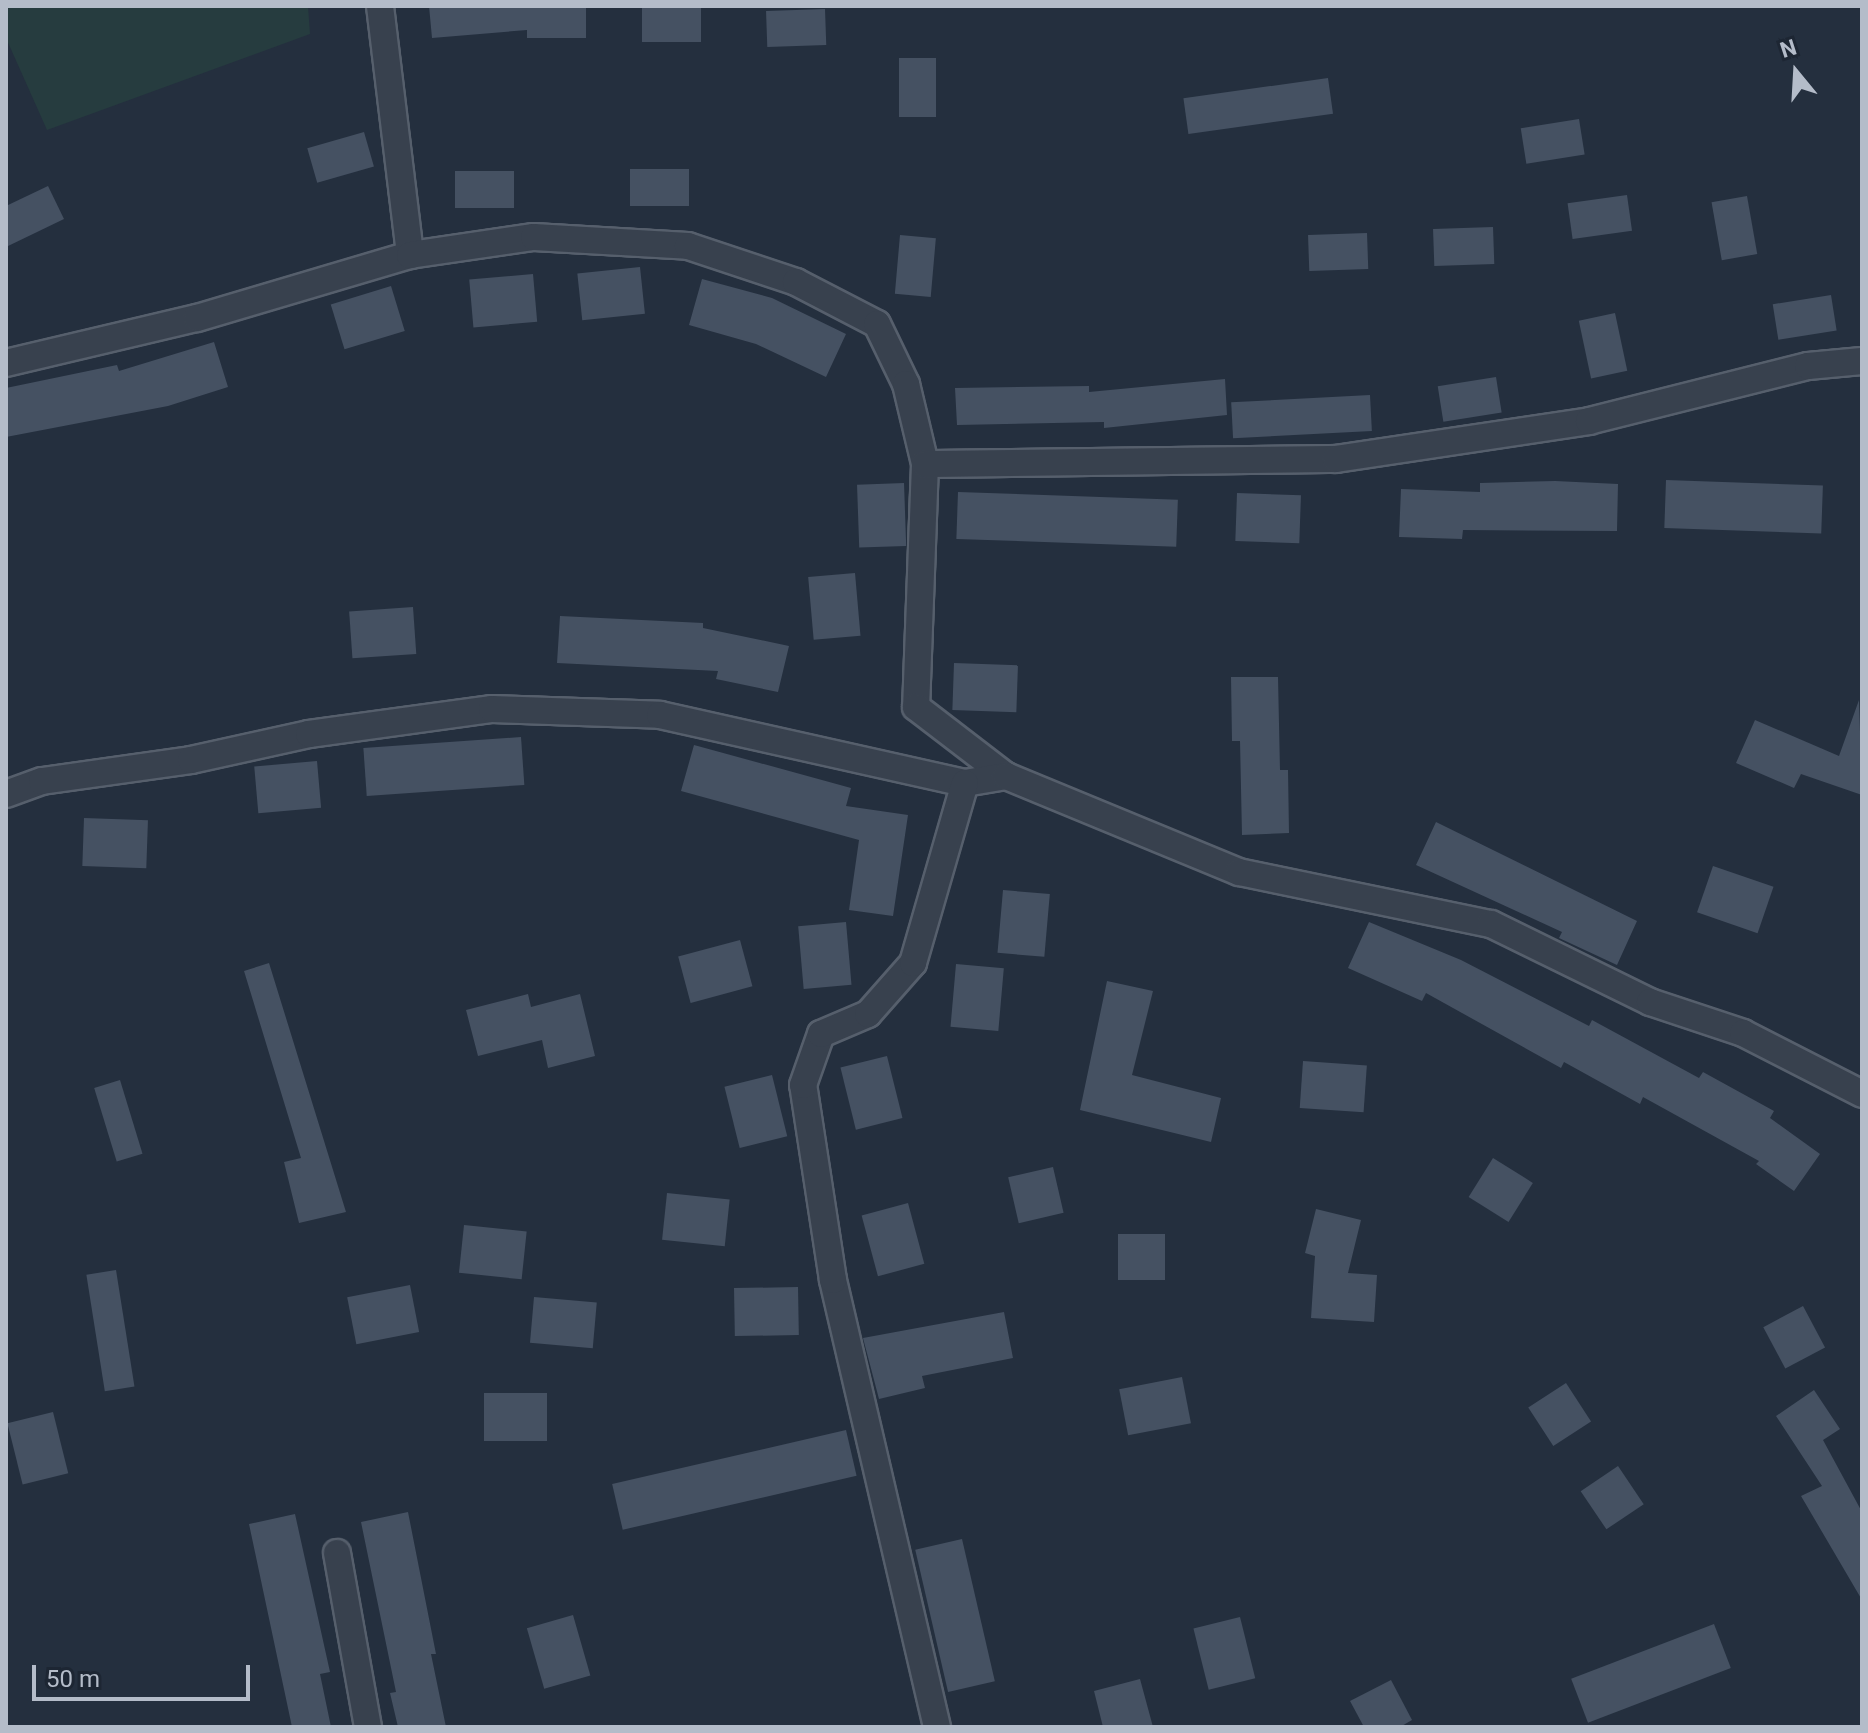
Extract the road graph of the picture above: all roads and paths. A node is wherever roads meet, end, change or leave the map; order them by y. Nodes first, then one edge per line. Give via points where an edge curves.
1 (380, 6) edge
2 (410, 255) junction
3 (1862, 361) edge
4 (6, 363) edge
5 (925, 464) junction
6 (1006, 776) junction
7 (965, 783) junction
8 (6, 794) edge
9 (1862, 1094) edge
10 (337, 1553) dead end
11 (368, 1727) edge
12 (937, 1727) edge

1 - 2 street
2 - 4 street via 197,318
2 - 5 street via 534,237 688,246 796,282 877,324 906,384
3 - 5 street via 1808,366 1589,421 1336,459
5 - 6 street via 916,707
6 - 7 street
6 - 9 street via 1239,872 1491,924 1650,1002 1743,1033
7 - 8 street via 660,715 492,709 309,734 191,760 42,781
7 - 12 street via 913,963 868,1014 821,1034 803,1085 833,1280
10 - 11 street

